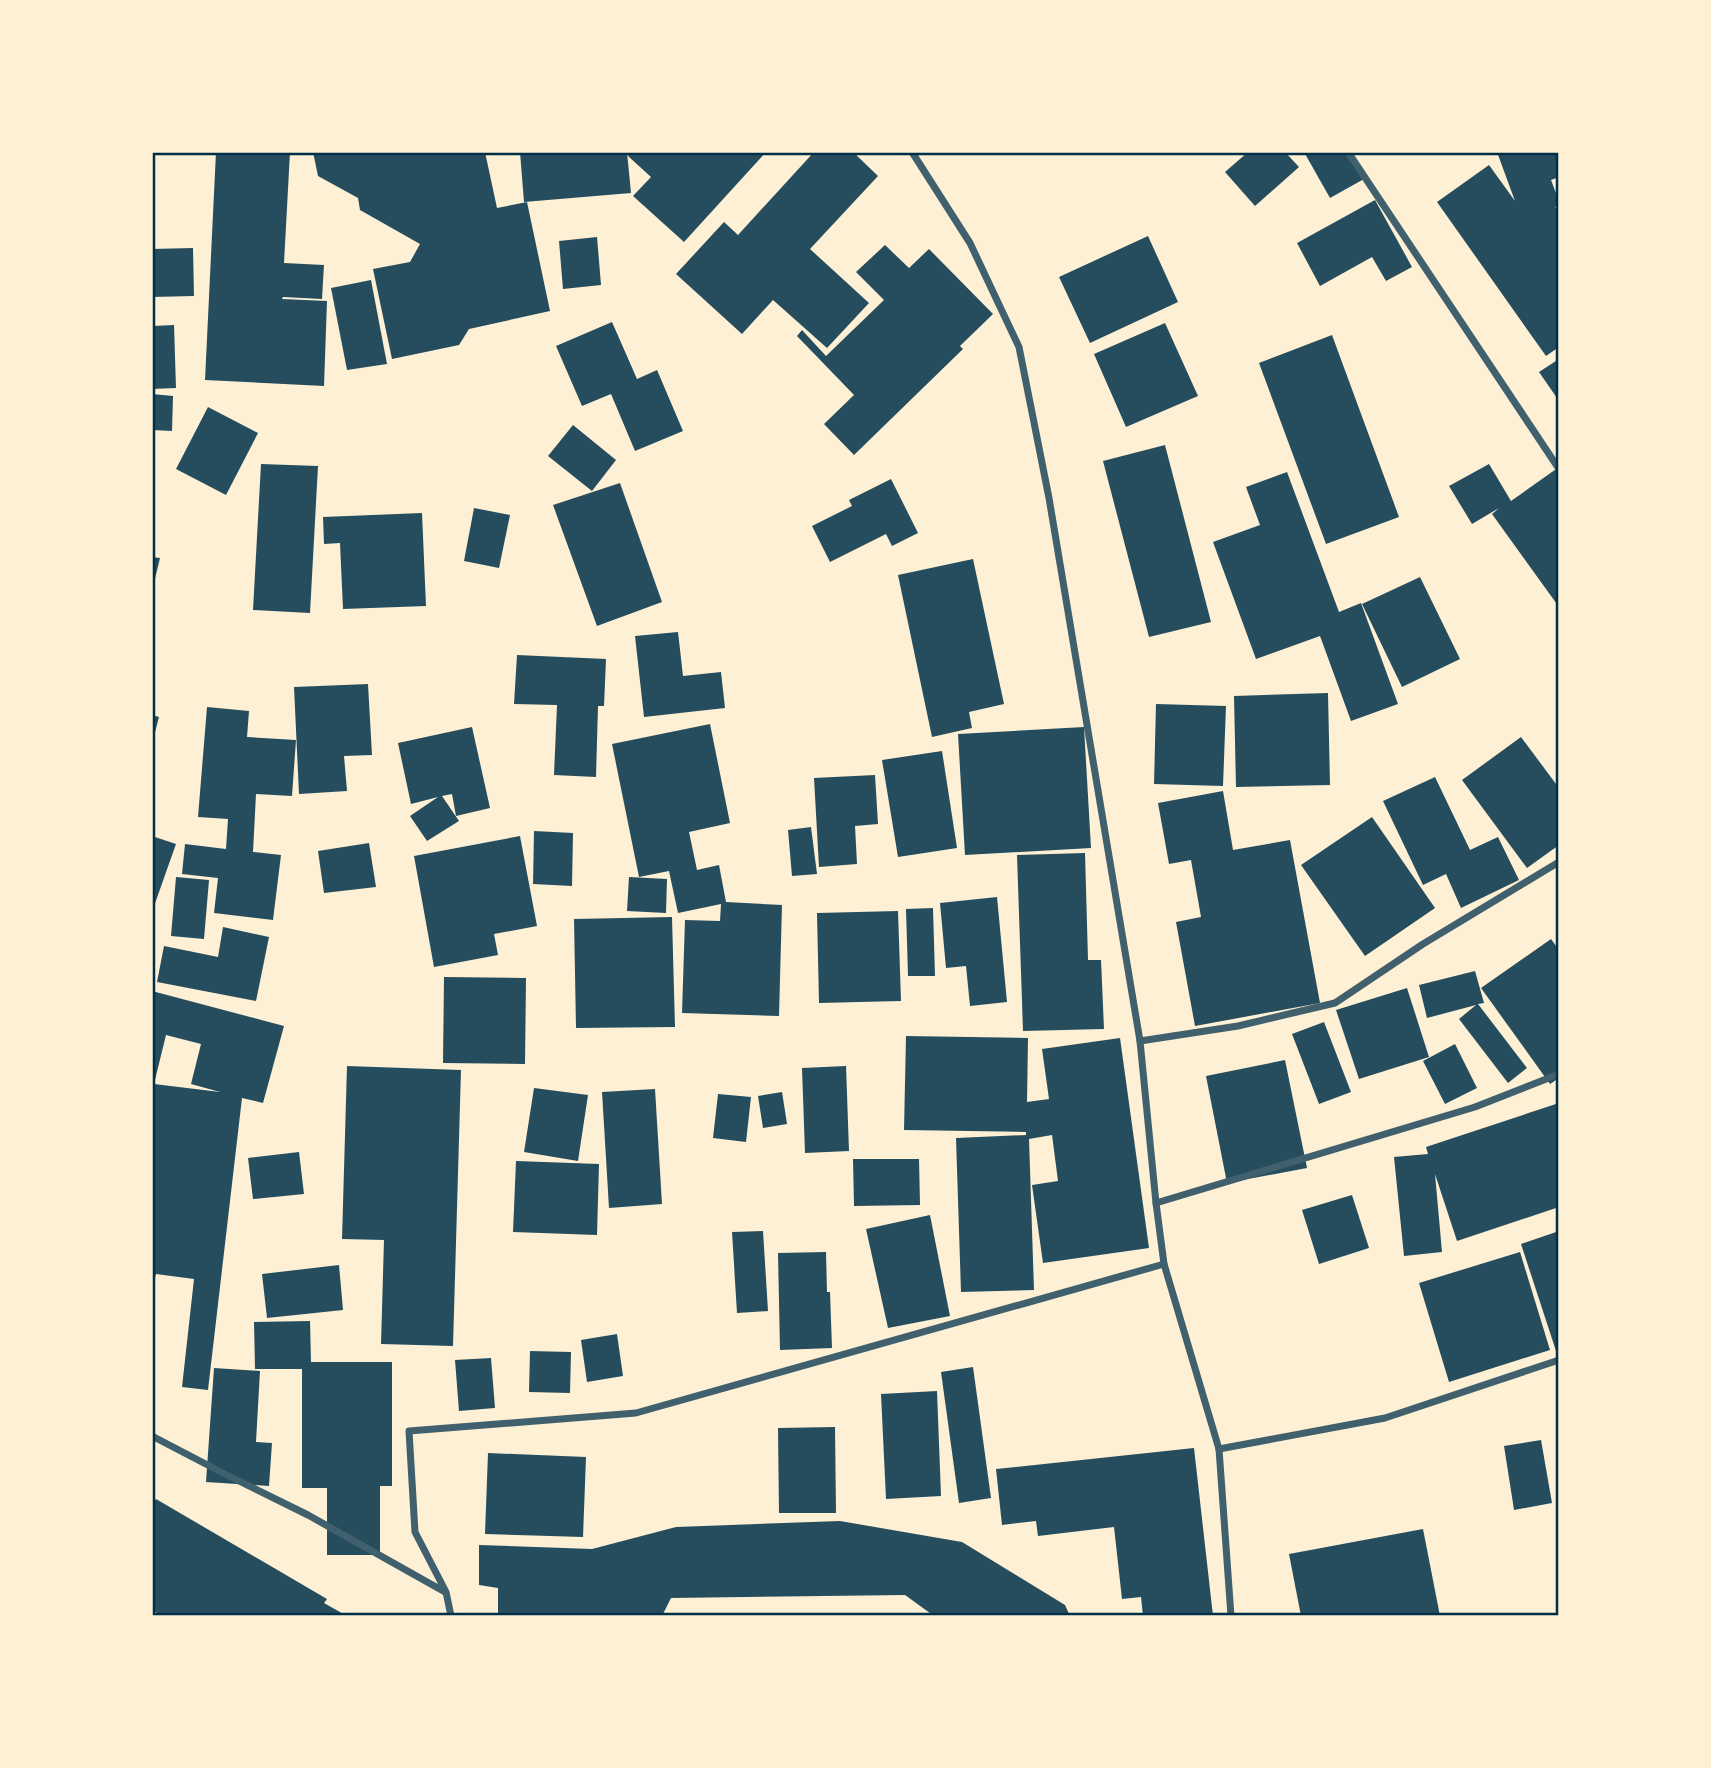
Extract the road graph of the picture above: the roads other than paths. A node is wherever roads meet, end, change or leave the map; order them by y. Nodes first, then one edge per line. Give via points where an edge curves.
1 (912, 152) edge
2 (1348, 152) edge
3 (1559, 469) edge
4 (1559, 862) edge
5 (1140, 1041) junction
6 (1559, 1074) edge
7 (1156, 1203) junction
8 (1164, 1264) junction
9 (1559, 1360) edge
10 (152, 1436) edge
11 (1219, 1449) junction
12 (446, 1592) junction
13 (452, 1616) edge
14 (1231, 1616) edge

1 - 5 street via 970,243 1019,346
2 - 3 street
4 - 5 street via 1335,1003 1238,1026
5 - 7 street
6 - 7 street via 1475,1107
7 - 8 street
8 - 11 street
8 - 12 street via 636,1413 409,1431 415,1532
9 - 11 street via 1385,1418
10 - 12 street
11 - 14 street
12 - 13 street

